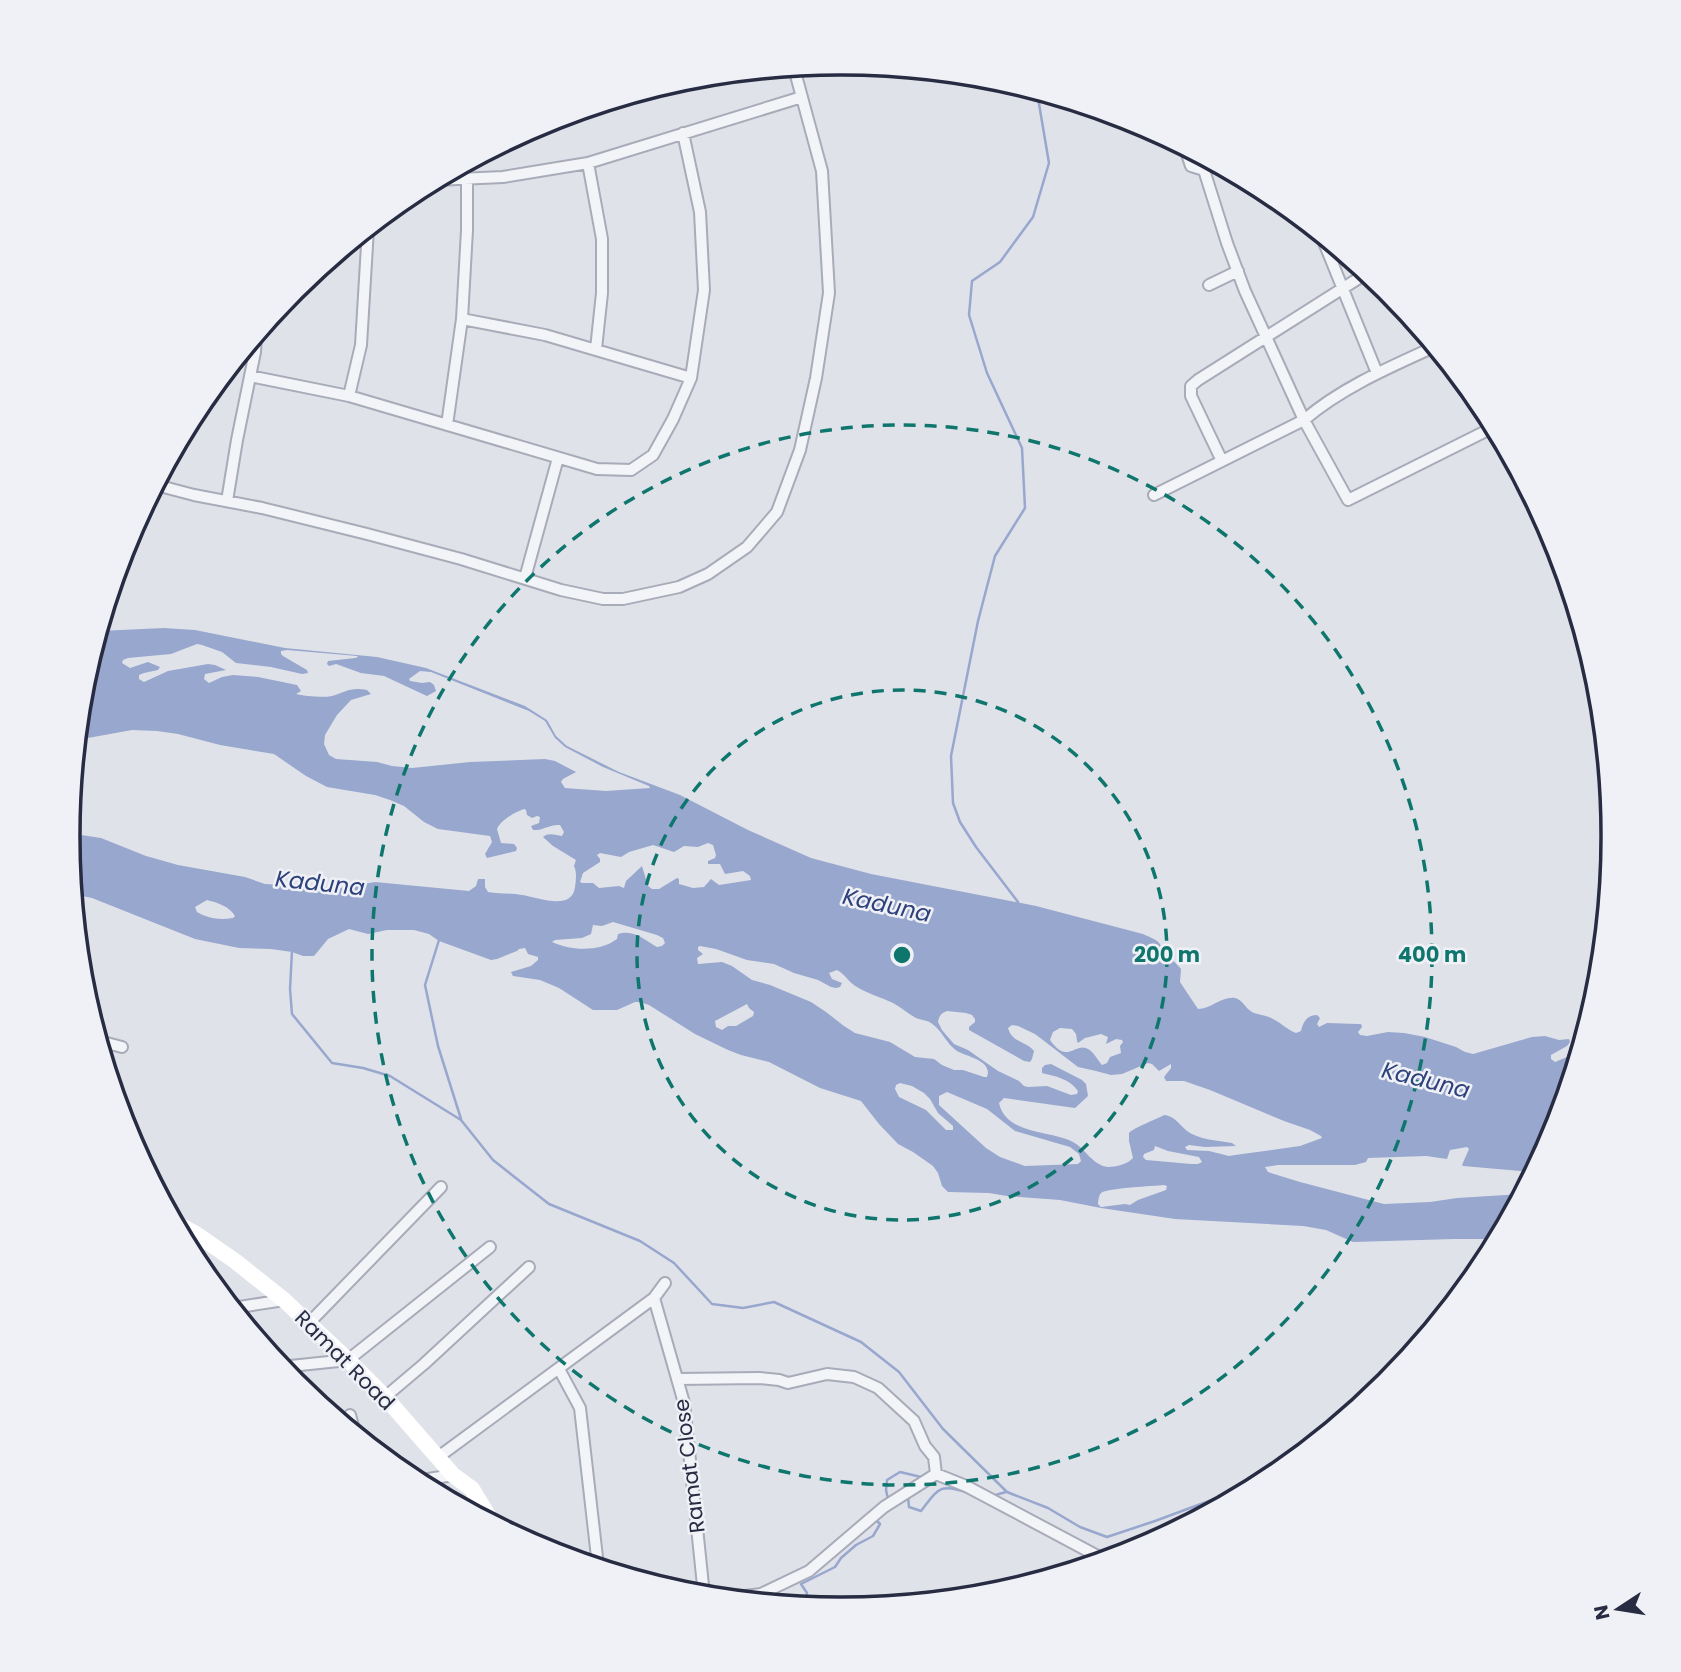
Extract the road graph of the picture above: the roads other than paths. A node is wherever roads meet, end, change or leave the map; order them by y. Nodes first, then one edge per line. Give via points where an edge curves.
1 (796, 77) edge
2 (802, 97) junction
3 (683, 133) junction
4 (1189, 160) edge
5 (588, 163) junction
6 (1204, 170) joint
7 (456, 179) edge
8 (467, 179) junction
9 (367, 240) edge
10 (1328, 252) edge
11 (1238, 271) junction
12 (1358, 279) edge
13 (1209, 285) dead end
14 (1343, 289) junction
15 (462, 319) junction
16 (1266, 336) junction
17 (596, 349) junction
18 (255, 351) edge
19 (1426, 351) edge
20 (1377, 373) junction
21 (250, 376) junction
22 (691, 378) junction
23 (349, 396) junction
24 (1304, 420) junction
25 (447, 425) junction
26 (1484, 432) edge
27 (558, 458) junction
28 (1222, 461) junction
29 (165, 487) edge
30 (1154, 495) dead end
31 (227, 501) junction
32 (525, 578) junction
33 (109, 1044) edge
34 (122, 1047) dead end
35 (441, 1187) dead end
36 (191, 1231) edge
37 (490, 1247) dead end
38 (529, 1267) dead end
39 (665, 1283) dead end
40 (654, 1298) junction
41 (284, 1300) junction
42 (243, 1306) edge
43 (309, 1323) junction
44 (348, 1360) junction
45 (296, 1366) edge
46 (559, 1369) junction
47 (677, 1379) junction
48 (385, 1397) junction
49 (350, 1415) dead end
50 (351, 1418) edge
51 (437, 1458) junction
52 (936, 1474) junction
53 (453, 1475) junction
54 (433, 1478) edge
55 (483, 1507) edge
56 (1092, 1553) edge
57 (594, 1555) edge
58 (703, 1584) edge
59 (764, 1592) edge

1 - 2 street
2 - 3 street
2 - 32 street via 821,171 829,293 800,450 778,512 747,547 679,587 603,599
3 - 5 street
3 - 22 street via 700,212 704,290
4 - 6 street via 1191,166
5 - 8 street
5 - 17 street via 602,239
6 - 11 street
7 - 8 street
8 - 15 street
9 - 23 street via 361,345
10 - 14 street
11 - 13 street
11 - 16 street
12 - 14 street
14 - 16 street
14 - 20 street
15 - 17 street
15 - 25 street
16 - 24 street
16 - 28 street via 1191,386 1191,396
17 - 22 street
18 - 21 street
19 - 20 street
20 - 24 street
21 - 23 street
21 - 31 street
22 - 27 street via 653,455 631,470 597,470
23 - 25 street
24 - 26 street via 1348,500
24 - 28 street
25 - 27 street
27 - 32 street
28 - 30 street
29 - 31 street
31 - 32 street
33 - 34 street
35 - 43 street
36 - 41 street, Ramat Road
37 - 44 street
38 - 48 street
39 - 40 street
40 - 46 street
40 - 47 street, Ramat Close
41 - 42 street
41 - 43 street, Ramat Road
43 - 44 street, Ramat Road
44 - 45 street
44 - 48 street, Ramat Road
46 - 51 street
46 - 57 street via 580,1408
47 - 52 street via 760,1378 788,1383 827,1374 853,1377 878,1388 914,1421 934,1457
47 - 58 street, Ramat Close via 684,1403
48 - 51 street, Ramat Road
49 - 50 street
51 - 53 street, Ramat Road
52 - 56 street
52 - 59 street via 884,1507 809,1571
53 - 54 street
53 - 55 street, Ramat Road via 472,1489

